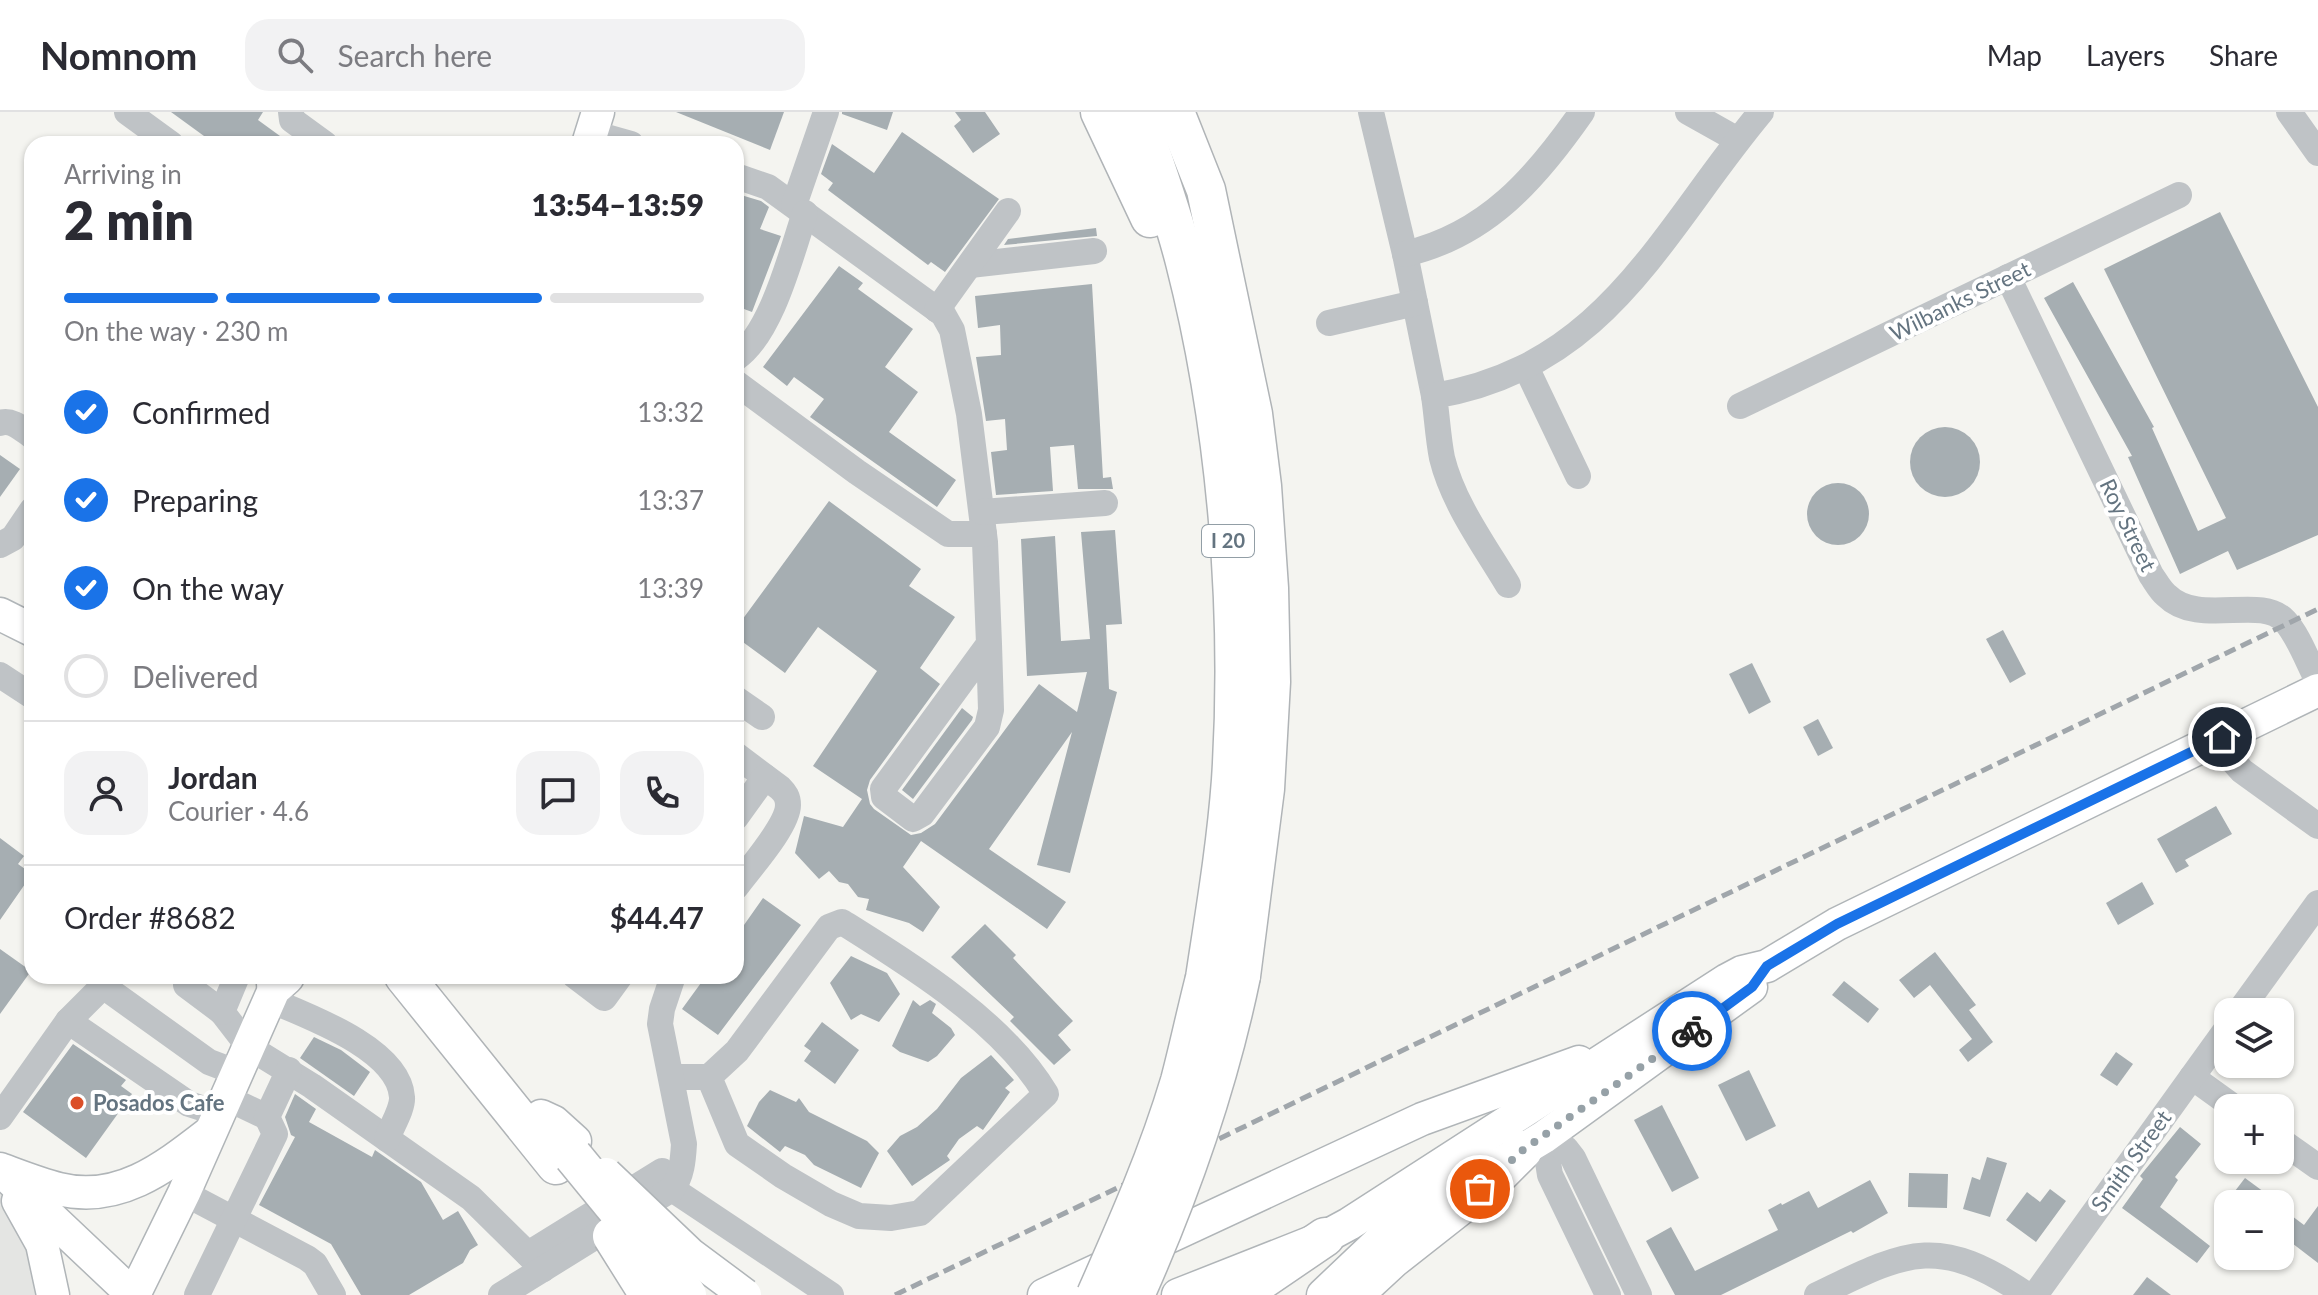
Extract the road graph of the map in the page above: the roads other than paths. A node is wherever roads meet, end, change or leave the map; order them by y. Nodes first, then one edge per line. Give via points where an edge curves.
1 (127, 112) edge
2 (291, 112) edge
3 (826, 112) edge
4 (1100, 112) edge
5 (1137, 112) edge
6 (1175, 112) edge
7 (1182, 112) edge
8 (1371, 112) edge
9 (1582, 112) edge
10 (1688, 112) edge
11 (1761, 112) edge
12 (2289, 112) edge
13 (593, 123) edge
14 (160, 136) edge
15 (314, 136) edge
16 (617, 136) edge
17 (1738, 140) junction
18 (2318, 153) edge
19 (744, 179) edge
20 (1206, 190) junction
21 (2179, 195) dead end
22 (800, 209) junction
23 (1008, 211) dead end
24 (1094, 251) dead end
25 (1405, 254) junction
26 (970, 265) junction
27 (2008, 277) junction
28 (1415, 303) junction
29 (937, 310) junction
30 (1329, 323) dead end
31 (744, 350) edge
32 (1526, 367) junction
33 (744, 389) edge
34 (1212, 394) junction
35 (1434, 396) junction
36 (1740, 406) dead end
37 (0, 423) edge
38 (24, 430) edge
39 (1578, 476) dead end
40 (1105, 503) dead end
41 (24, 522) edge
42 (983, 523) junction
43 (0, 545) edge
44 (1508, 585) dead end
45 (0, 614) edge
46 (24, 626) edge
47 (989, 644) junction
48 (0, 675) edge
49 (2318, 681) edge
50 (2318, 690) edge
51 (24, 691) edge
52 (744, 705) edge
53 (762, 717) dead end
54 (2222, 737) junction
55 (744, 761) edge
56 (765, 777) junction
57 (744, 803) edge
58 (2318, 826) edge
59 (744, 876) edge
60 (2318, 903) edge
61 (1767, 966) junction
62 (1223, 977) junction
63 (184, 984) edge
64 (234, 984) edge
65 (278, 984) edge
66 (411, 984) edge
67 (441, 984) edge
68 (586, 984) edge
69 (614, 984) edge
70 (670, 984) edge
71 (2249, 998) edge
72 (222, 1012) junction
73 (68, 1021) junction
74 (2214, 1046) edge
75 (289, 1070) junction
76 (672, 1077) junction
77 (709, 1077) junction
78 (2192, 1077) junction
79 (229, 1093) junction
80 (2216, 1094) edge
81 (1522, 1096) junction
82 (0, 1117) edge
83 (267, 1117) junction
84 (387, 1139) junction
85 (1533, 1144) junction
86 (2294, 1150) edge
87 (568, 1154) junction
88 (2318, 1167) edge
89 (0, 1170) edge
90 (671, 1181) junction
91 (184, 1193) junction
92 (1579, 1204) junction
93 (234, 1220) junction
94 (1325, 1237) junction
95 (535, 1274) edge
96 (1091, 1285) edge
97 (53, 1295) edge
98 (133, 1295) edge
99 (197, 1295) edge
100 (333, 1295) edge
101 (501, 1295) edge
102 (649, 1295) edge
103 (687, 1295) edge
104 (745, 1295) edge
105 (831, 1295) edge
106 (1044, 1295) edge
107 (1135, 1295) edge
108 (1178, 1295) edge
109 (1240, 1295) edge
110 (1323, 1295) edge
111 (1353, 1295) edge
112 (1608, 1295) edge
113 (1639, 1295) edge
114 (1817, 1295) edge
115 (2027, 1295) edge
116 (2035, 1295) edge

1 - 14 street
2 - 15 street via 292,120
3 - 22 street
4 - 34 highway via 1155,228
5 - 34 highway, I 20 via 1185,261
6 - 20 highway, I 20
7 - 20 highway
8 - 25 street
9 - 25 street via 1516,194 1459,235
10 - 17 street
11 - 17 street
12 - 18 street
13 - 16 street
17 - 32 street via 1614,303
19 - 22 street via 768,187
20 - 62 highway, I 20 via 1253,414 1269,588 1265,789
21 - 27 street, Wilbanks Street
22 - 29 street
22 - 31 street via 772,304
23 - 26 street
24 - 26 street
25 - 28 street
26 - 29 street
27 - 36 street, Wilbanks Street
27 - 49 street, Roy Street via 2165,595 2196,611 2264,611 2278,616
28 - 30 street
28 - 35 street
29 - 42 street via 952,330
32 - 35 street via 1477,388
32 - 39 street
33 - 42 street via 948,534
34 - 62 highway, I 20 via 1225,499 1235,669 1222,869
35 - 44 street via 1448,477
37 - 38 street via 12,422
40 - 42 street
41 - 43 street via 13,538
42 - 47 street
45 - 46 main road
47 - 47 street via 987,727 913,819 884,797 883,789
48 - 51 street
50 - 54 main road
52 - 53 street
54 - 58 street via 2242,771
54 - 61 main road via 1837,924
55 - 56 street
56 - 57 street
56 - 59 street via 786,795 787,812
60 - 71 street
61 - 81 main road via 1742,972
61 - 85 main road via 1739,997
62 - 96 highway, I 20, bridge via 1149,1170
62 - 107 highway, I 20, bridge via 1229,1033 1171,1214
63 - 72 street
64 - 72 street
65 - 79 main road
65 - 84 street via 382,1061 396,1078 402,1099
66 - 87 highway
67 - 87 highway
68 - 69 street via 604,998
70 - 76 street via 660,1024
72 - 79 street
73 - 79 street via 189,1104
73 - 79 street via 103,986 209,1062
73 - 82 street
74 - 78 street, Smith Street
75 - 79 street
75 - 83 street
75 - 84 street
76 - 77 street
76 - 90 street via 684,1144 683,1162
77 - 77 street via 737,1144 831,1204 859,1216 891,1218 920,1213 1046,1094 1033,1072 928,976 842,922 829,927 737,1051
78 - 80 street
78 - 116 street, Smith Street
79 - 83 street
79 - 89 main road via 155,1173 133,1184 85,1193
79 - 91 main road
81 - 85 street
81 - 94 main road
81 - 96 main road via 1422,1119
83 - 93 street via 275,1134
84 - 95 street via 471,1198
85 - 92 street via 1566,1149
85 - 110 main road via 1408,1219
85 - 111 highway
86 - 88 street
87 - 102 highway, bridge
87 - 103 highway, bridge
87 - 104 main road, bridge
89 - 97 main road via 42,1244
89 - 98 main road
90 - 95 street
90 - 105 street
91 - 93 street
91 - 98 main road
92 - 112 street
92 - 113 street
93 - 99 street
93 - 100 street via 315,1264
94 - 108 main road
94 - 109 highway
95 - 101 street
96 - 106 main road
114 - 115 street via 1878,1266 1933,1255 1973,1263

